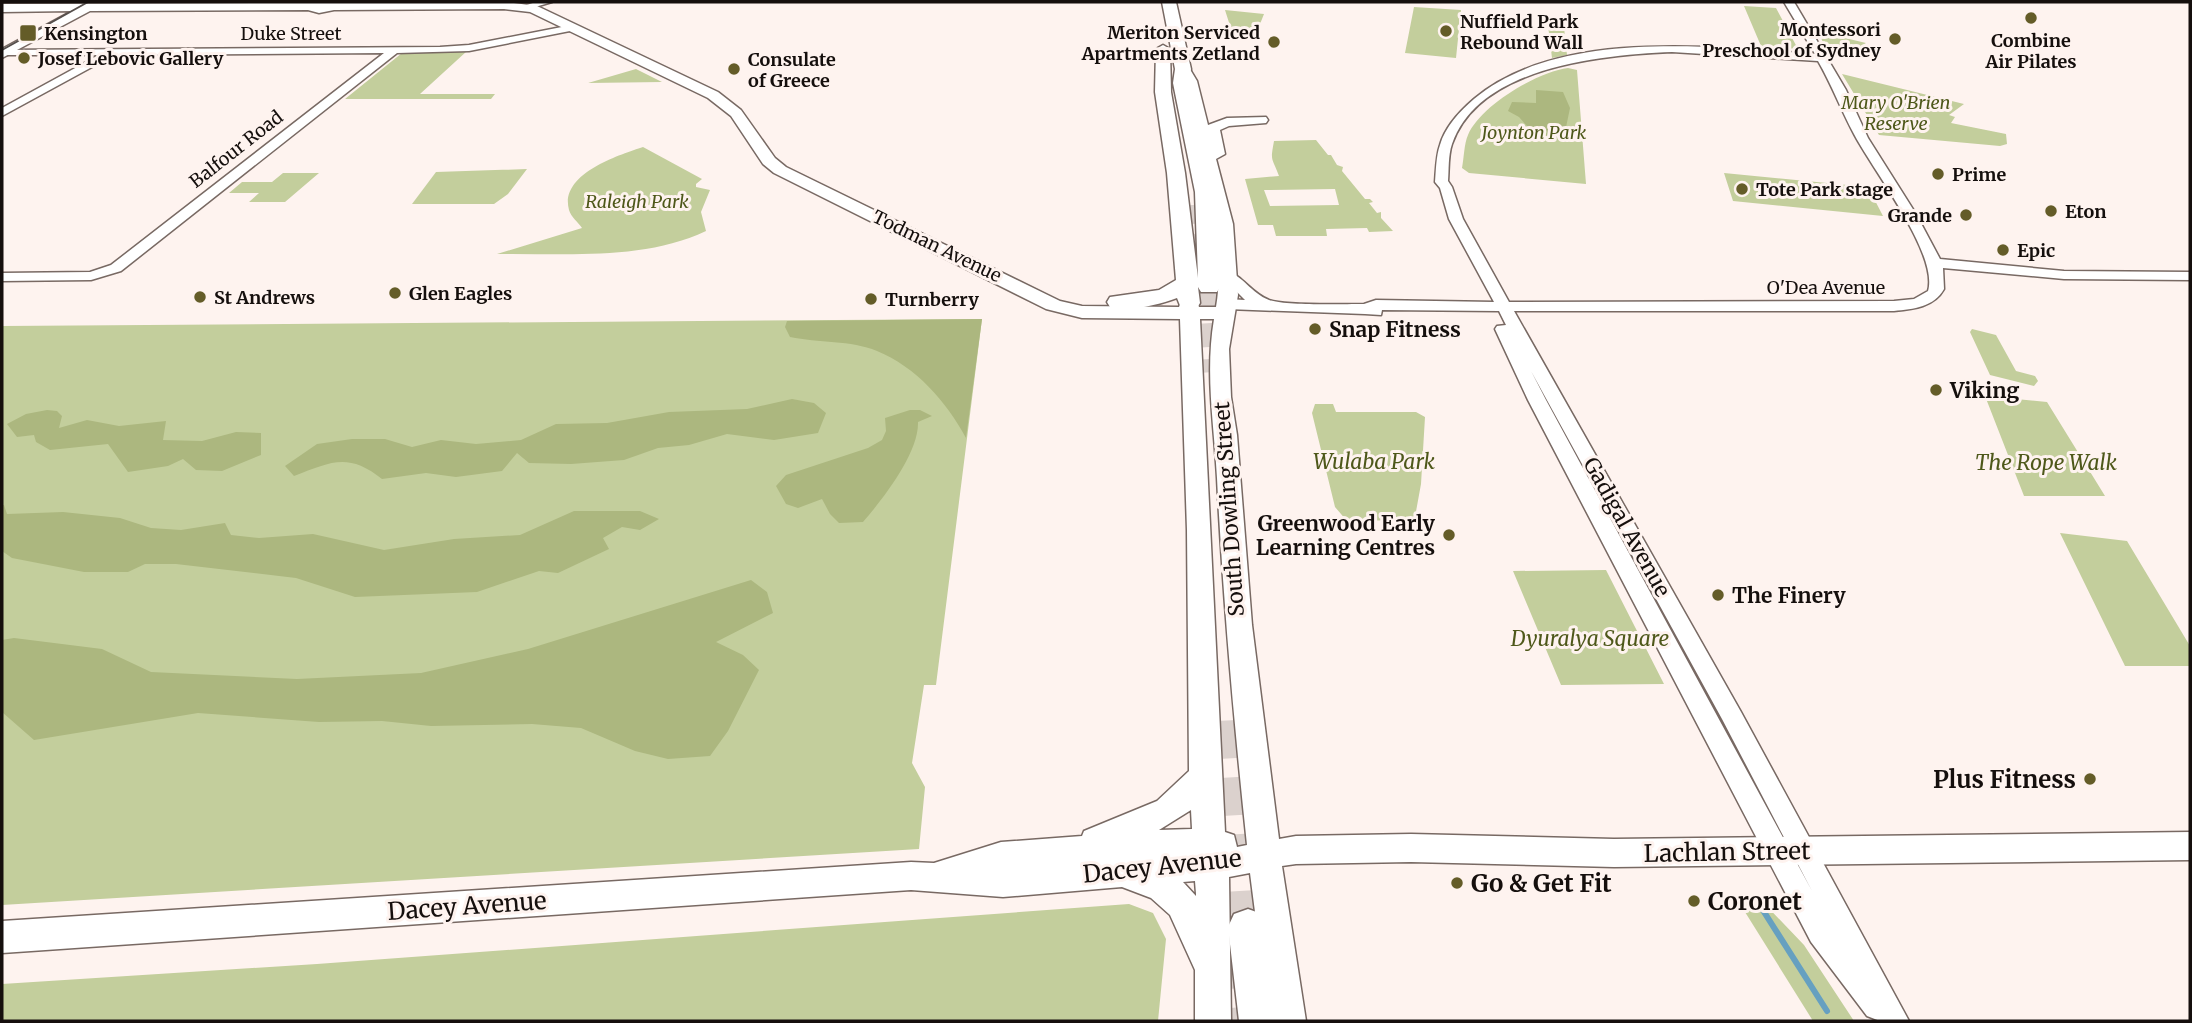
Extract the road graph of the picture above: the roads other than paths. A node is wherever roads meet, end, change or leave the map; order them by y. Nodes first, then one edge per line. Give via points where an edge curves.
1 (547, 2) edge
2 (1788, 2) edge
3 (1166, 3) edge
4 (69, 4) edge
5 (94, 4) edge
6 (331, 4) edge
7 (525, 7) junction
8 (2, 8) edge
9 (572, 28) junction
10 (4, 48) edge
11 (1163, 49) junction
12 (395, 50) junction
13 (113, 51) junction
14 (1821, 58) junction
15 (1186, 75) junction
16 (2, 113) edge
17 (779, 162) junction
18 (1212, 169) junction
19 (1193, 205) tunnel mouth
20 (1934, 263) junction
21 (99, 275) joint
22 (2, 276) edge
23 (1228, 276) junction
24 (2190, 276) edge
25 (1198, 283) junction
26 (1118, 302) junction
27 (1497, 306) junction
28 (1274, 307) junction
29 (1301, 308) junction
30 (1189, 309) junction
31 (1226, 309) junction
32 (1143, 313) junction
33 (1193, 404) junction
34 (1205, 775) junction
35 (2190, 846) edge
36 (1073, 850) junction
37 (1789, 851) junction
38 (1210, 854) junction
39 (1264, 855) junction
40 (1115, 872) junction
41 (933, 879) junction
42 (1248, 927) tunnel mouth
43 (2, 937) edge
44 (1212, 969) junction
45 (1213, 1021) edge
46 (1260, 1021) edge
47 (1288, 1021) edge
48 (1892, 1021) edge

1 - 7 street
2 - 14 street
3 - 11 highway, South Dowling Street
3 - 15 highway, South Dowling Street
4 - 5 main road
4 - 8 main road
4 - 10 main road
5 - 6 main road, Todman Avenue via 319,9
5 - 10 main road
6 - 7 main road, Todman Avenue
7 - 9 main road, Todman Avenue
9 - 12 street, Duke Street via 470,48
9 - 17 main road, Todman Avenue via 726,98 769,161
10 - 13 street, Duke Street
11 - 19 highway
11 - 25 highway via 1163,92
12 - 13 street, Duke Street
12 - 21 street, Balfour Road via 116,268
13 - 16 street
14 - 20 street via 1863,142
14 - 27 street, Gadigal Avenue via 1640,50 1567,61 1514,78 1489,92 1458,120 1444,145 1441,182
15 - 18 main road, South Dowling Street
15 - 18 main road via 1212,114 1261,120 1214,127 1217,157
15 - 25 highway via 1181,83 1207,208
17 - 26 main road, Todman Avenue via 1063,296
17 - 32 main road, Todman Avenue via 1053,304 1082,312
18 - 23 main road, South Dowling Street via 1224,224
20 - 24 street via 2064,275
20 - 27 street, O'Dea Avenue via 1936,291 1928,299 1908,304
21 - 22 street
23 - 28 street via 1250,297
23 - 31 main road, South Dowling Street
25 - 26 highway
25 - 30 highway
26 - 30 main road, Todman Avenue
27 - 29 street, O'Dea Avenue via 1426,307 1411,312
27 - 37 street, Gadigal Avenue via 1537,400
28 - 29 street, O'Dea Avenue
28 - 31 street, O'Dea Avenue
29 - 31 street, O'Dea Avenue
30 - 31 main road
30 - 32 main road, Todman Avenue
30 - 33 main road, South Dowling Street
31 - 39 main road, South Dowling Street via 1219,349 1220,397 1238,625
32 - 33 main road via 1172,331 1182,382
33 - 34 main road, South Dowling Street
34 - 36 main road via 1170,811
34 - 38 main road, South Dowling Street
35 - 37 main road, Lachlan Street
36 - 38 main road, Dacey Avenue
36 - 41 main road, Dacey Avenue via 1001,856
37 - 39 main road, Lachlan Street via 1411,848 1286,850
37 - 48 street via 1821,933
38 - 39 main road, Dacey Avenue
38 - 40 main road, Dacey Avenue
38 - 44 main road, South Dowling Street
39 - 47 main road, South Dowling Street
40 - 41 main road, Dacey Avenue via 1003,881
40 - 44 main road via 1175,893 1187,908
41 - 43 main road, Dacey Avenue via 911,876
42 - 46 highway
44 - 45 main road, South Dowling Street

